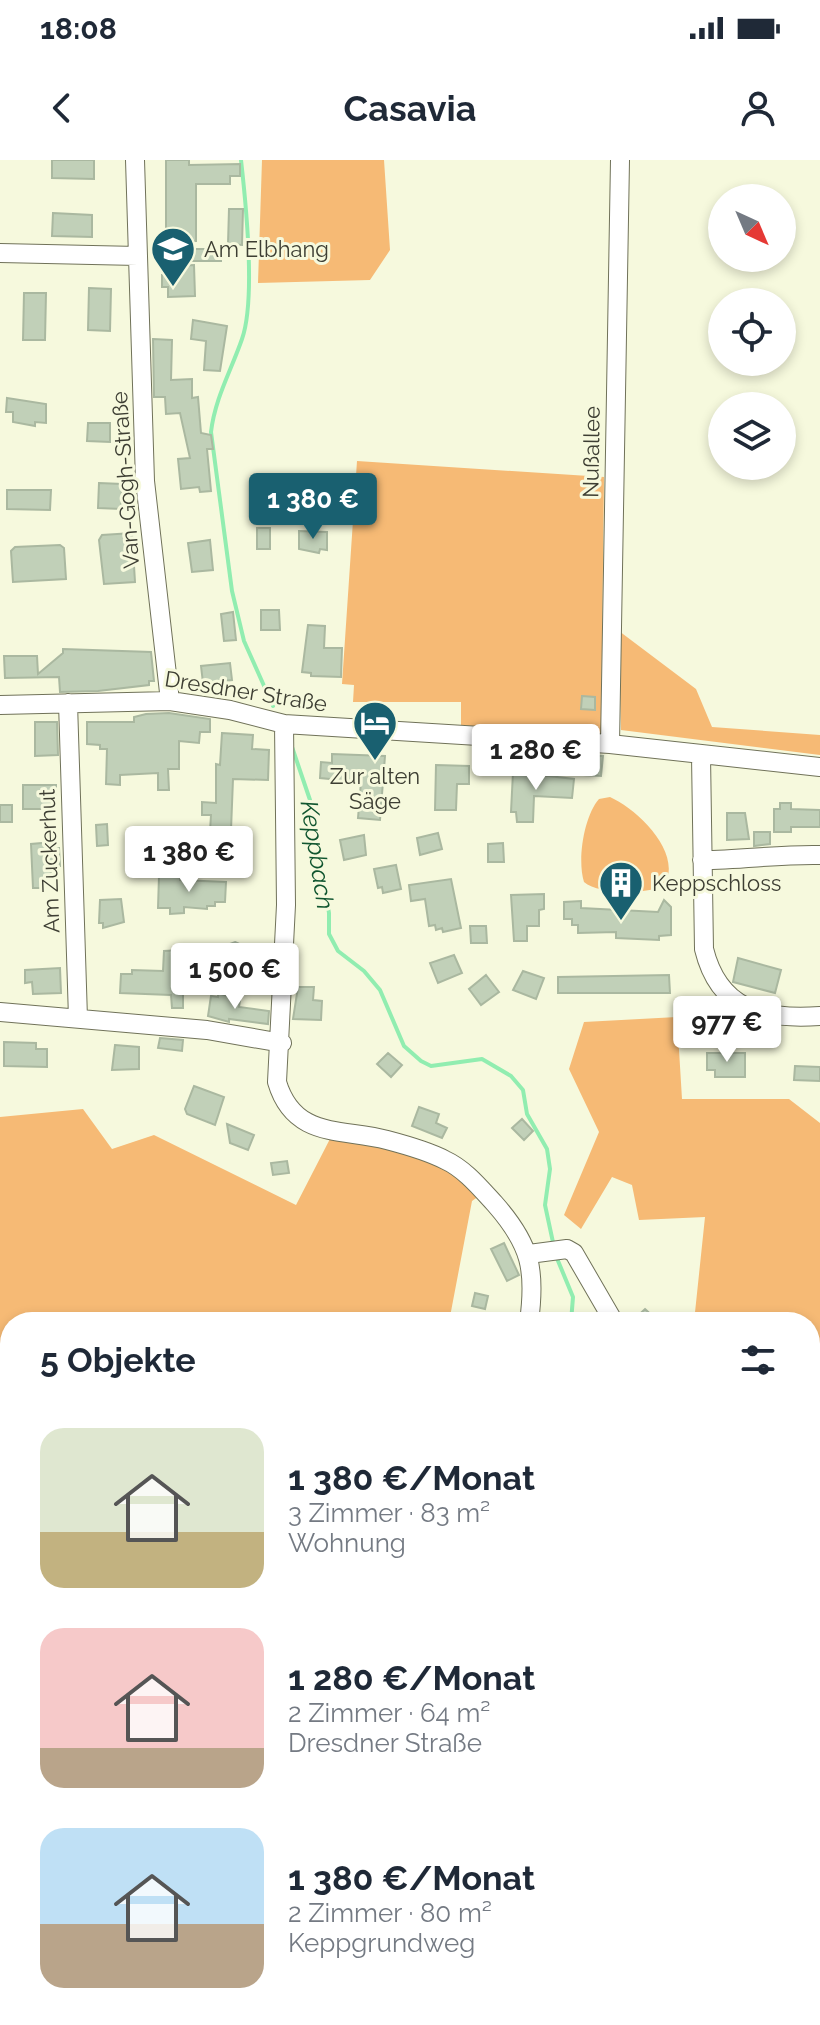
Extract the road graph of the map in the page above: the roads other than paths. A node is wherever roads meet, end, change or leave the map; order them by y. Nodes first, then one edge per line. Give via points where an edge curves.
1 (135, 160) edge
2 (620, 160) edge
3 (0, 253) edge
4 (138, 256) junction
5 (170, 701) junction
6 (68, 703) junction
7 (0, 705) edge
8 (284, 724) junction
9 (610, 744) junction
10 (701, 756) junction
11 (820, 767) edge
12 (820, 855) edge
13 (702, 860) junction
14 (0, 1012) edge
15 (820, 1016) edge
16 (78, 1018) junction
17 (282, 1043) junction
18 (534, 1253) junction
19 (530, 1312) edge
20 (608, 1312) edge

1 - 4 street, Van-Gogh-Straße
2 - 9 street, Nußallee
3 - 4 street
4 - 5 street, Van-Gogh-Straße via 145,481
5 - 6 street, Dresdner Straße
5 - 8 street, Dresdner Straße
6 - 7 street, Dresdner Straße
6 - 16 street, Am Zuckerhut
8 - 9 street, Dresdner Straße
8 - 17 street
9 - 10 street, Dresdner Straße
10 - 11 street, Dresdner Straße
10 - 13 street
12 - 13 street
13 - 15 street via 704,949 710,975 732,1001 751,1010 788,1018
14 - 16 street
16 - 17 street
17 - 18 street via 277,1082 300,1119 320,1129 386,1139 447,1160 473,1180
18 - 19 street
18 - 20 street via 574,1253

